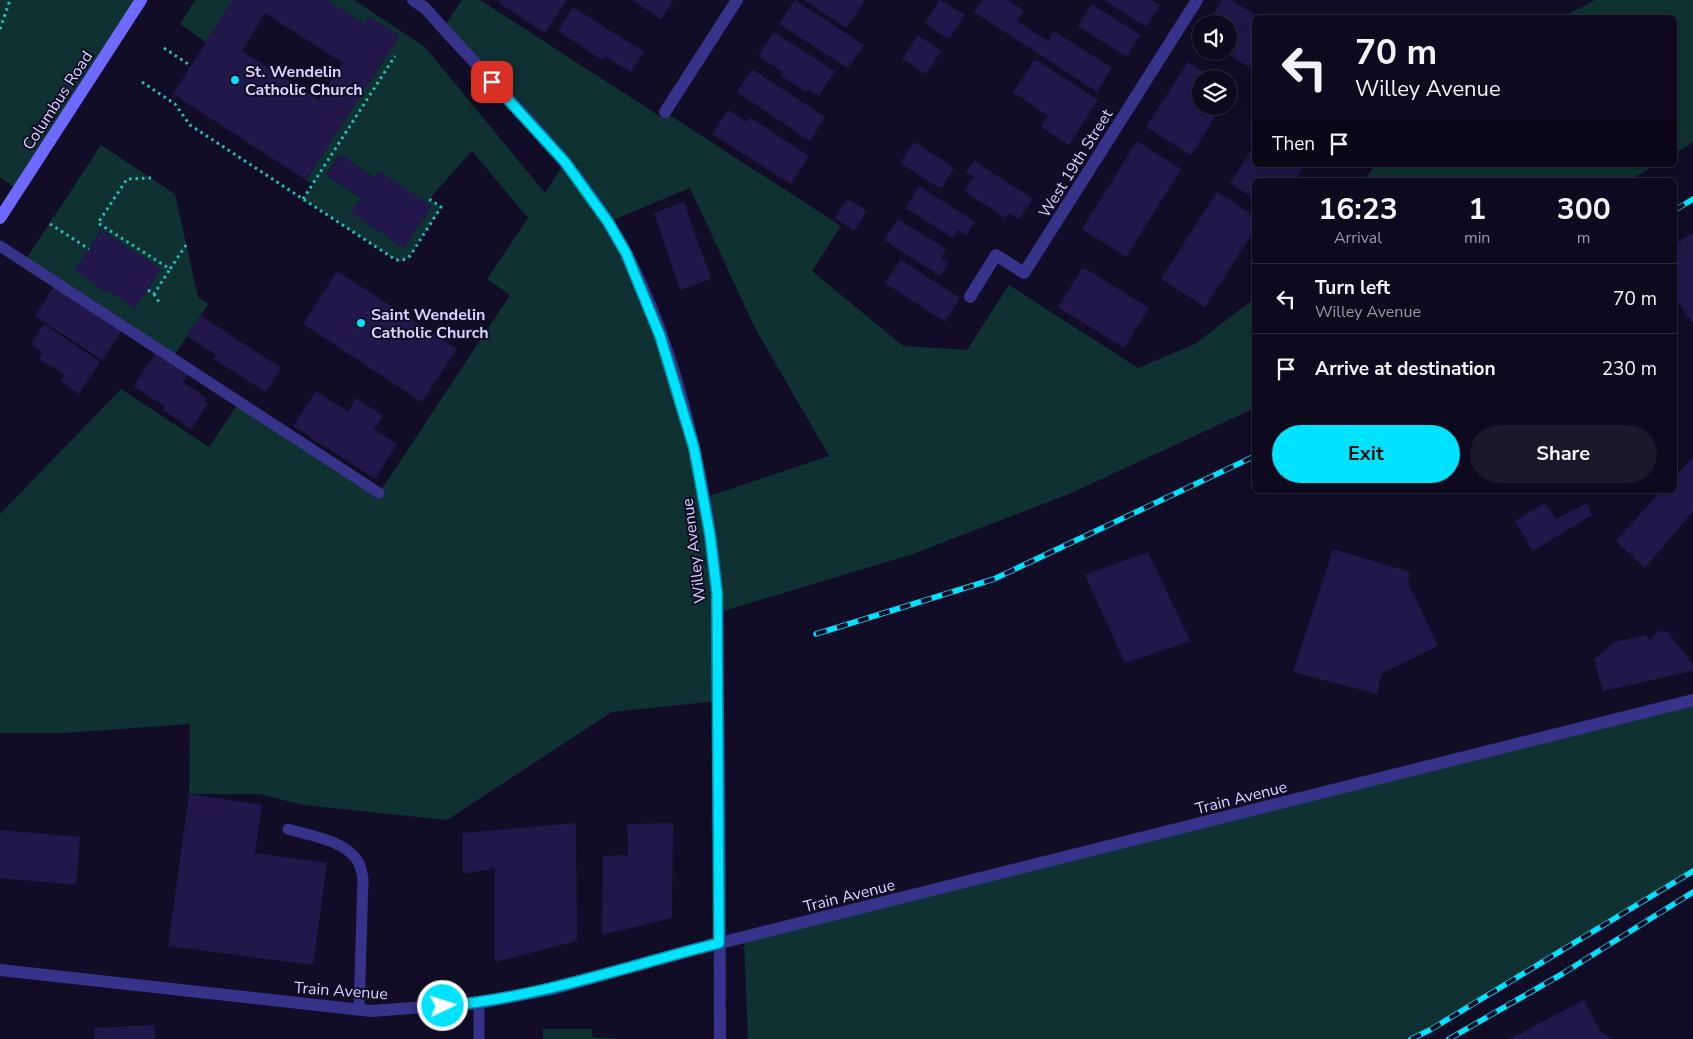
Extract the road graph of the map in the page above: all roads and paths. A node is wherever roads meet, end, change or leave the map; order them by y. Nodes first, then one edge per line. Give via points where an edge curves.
1 (10, 0) edge
2 (141, 0) edge
3 (413, 0) edge
4 (738, 0) edge
5 (1197, 0) edge
6 (0, 29) edge
7 (164, 48) dead end
8 (395, 56) dead end
9 (191, 66) dead end
10 (142, 82) dead end
11 (665, 112) dead end
12 (151, 178) dead end
13 (303, 199) junction
14 (429, 199) dead end
15 (0, 218) edge
16 (50, 224) dead end
17 (186, 245) dead end
18 (0, 246) edge
19 (89, 249) dead end
20 (170, 269) junction
21 (148, 290) dead end
22 (154, 294) junction
23 (970, 296) dead end
24 (159, 302) dead end
25 (379, 493) dead end
26 (1693, 700) edge
27 (288, 829) dead end
28 (719, 943) junction
29 (0, 970) edge
30 (479, 1003) junction
31 (359, 1010) junction
32 (479, 1039) edge
33 (720, 1039) edge

1 - 6 path
2 - 15 street, Columbus Road
3 - 28 street, Willey Avenue via 425,8 565,162 585,189 626,253 670,364 694,448 717,593
4 - 11 street
5 - 23 street, West 19th Street via 1024,273 996,255
7 - 9 path
8 - 13 path
10 - 13 path via 175,104 190,125
12 - 20 path via 127,179 98,222 133,248
13 - 14 path via 396,260 403,260 410,256 441,207
16 - 19 path
17 - 20 path
18 - 25 lane
20 - 22 path
21 - 22 path
22 - 24 path
26 - 28 street, Train Avenue
27 - 31 lane via 330,841 345,849 359,863 363,879
28 - 30 street, Train Avenue via 552,989
28 - 33 street, Willey Avenue
29 - 31 street, Train Avenue
30 - 31 street, Train Avenue via 371,1012
30 - 32 lane

